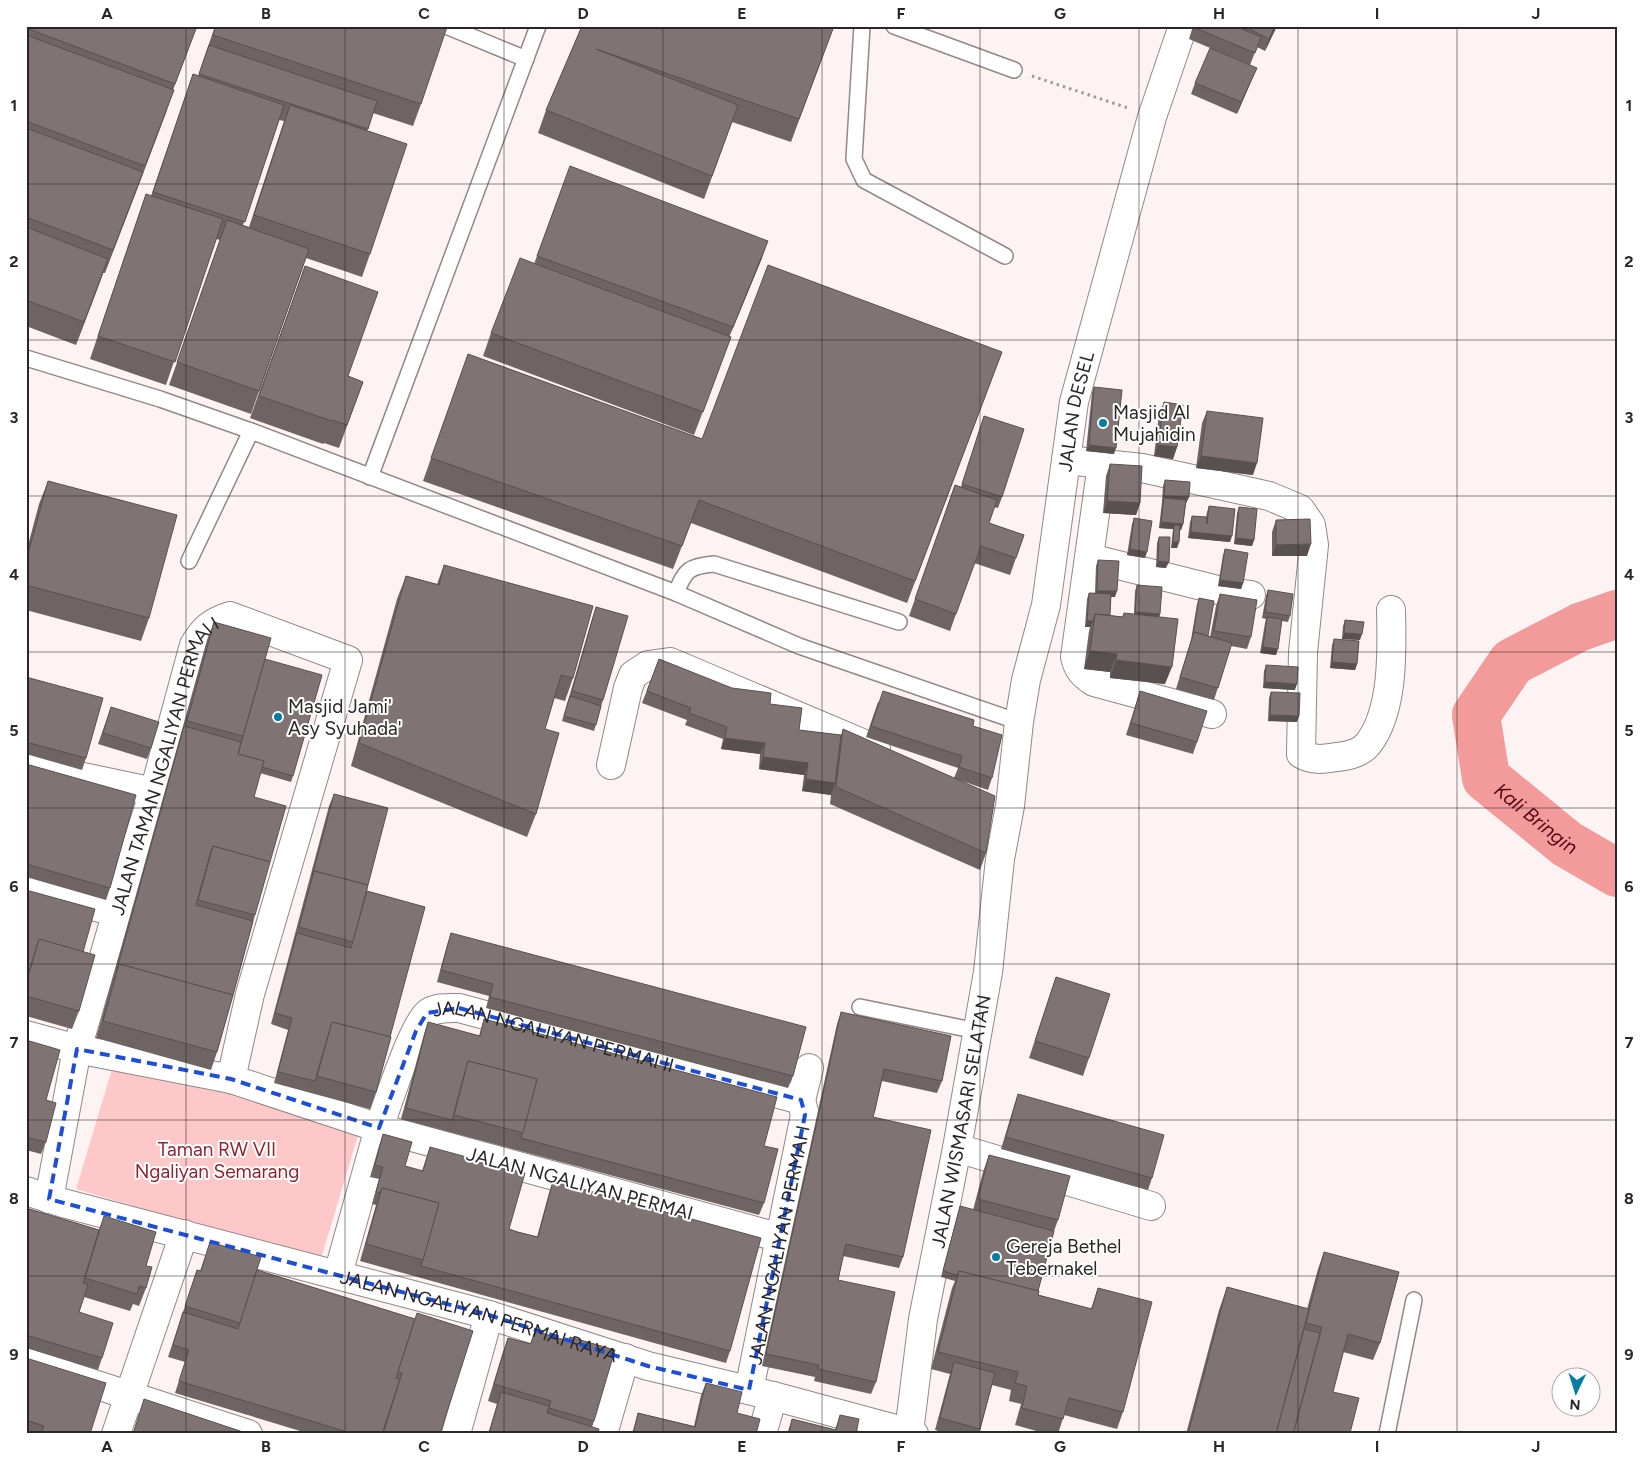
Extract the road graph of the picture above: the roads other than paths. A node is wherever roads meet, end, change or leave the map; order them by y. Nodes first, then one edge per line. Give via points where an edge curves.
1 (446, 26) edge
2 (538, 26) edge
3 (862, 26) edge
4 (894, 26) edge
5 (1183, 26) edge
6 (526, 59) junction
7 (1014, 70) road end
8 (1004, 256) dead end
9 (26, 358) edge
10 (251, 431) junction
11 (1066, 460) junction
12 (1102, 464) junction
13 (370, 477) junction
14 (1090, 558) junction
15 (189, 561) dead end
16 (676, 593) junction
17 (1251, 595) dead end
18 (1391, 610) dead end
19 (899, 622) dead end
20 (1212, 714) dead end
21 (1019, 722) junction
22 (896, 758) edge
23 (26, 762) edge
24 (611, 765) dead end
25 (154, 792) junction
26 (983, 796) edge
27 (1010, 806) junction
28 (26, 886) edge
29 (117, 913) junction
30 (860, 1007) dead end
31 (977, 1031) junction
32 (26, 1035) edge
33 (78, 1049) junction
34 (809, 1068) dead end
35 (231, 1079) junction
36 (801, 1100) junction
37 (379, 1128) junction
38 (957, 1148) junction
39 (38, 1195) edge
40 (1151, 1206) dead end
41 (184, 1234) junction
42 (781, 1238) junction
43 (338, 1274) junction
44 (1414, 1300) dead end
45 (488, 1315) junction
46 (625, 1358) junction
47 (26, 1362) edge
48 (761, 1393) junction
49 (129, 1395) junction
50 (912, 1433) edge
51 (116, 1434) edge
52 (248, 1434) edge
53 (456, 1434) edge
54 (603, 1434) edge
55 (762, 1434) edge
56 (1387, 1434) edge

1 - 6 lane
2 - 6 lane
3 - 8 lane via 854,159 864,180
4 - 7 lane
5 - 11 street, JALAN DESEL via 1152,117 1074,402
6 - 13 lane
9 - 10 lane
10 - 13 lane
10 - 15 lane
11 - 12 street
11 - 21 street, JALAN DESEL via 1046,605 1026,680
12 - 14 street
12 - 18 street via 1142,468 1269,496 1300,509 1310,525 1314,545 1302,652 1300,732 1301,754 1310,760 1353,754 1368,746 1384,707 1392,661
13 - 16 lane
14 - 17 street via 1222,591
14 - 20 street via 1075,657 1083,675 1094,682
16 - 19 lane via 683,575 695,566 714,564
16 - 21 lane via 800,646
21 - 27 street, JALAN DESEL
22 - 24 street via 670,662 648,665 633,675
23 - 25 street
25 - 29 street, JALAN TAMAN NGALIYAN PERMAI I
25 - 35 street, JALAN TAMAN NGALIYAN PERMAI I via 194,645 202,631 212,623 230,616 348,660 250,994
26 - 27 street
27 - 31 street, JALAN WISMASARI SELATAN
28 - 29 street
29 - 33 street, JALAN TAMAN NGALIYAN PERMAI I
30 - 31 lane
31 - 38 street, JALAN WISMASARI SELATAN
32 - 33 street
33 - 35 street
33 - 39 street
34 - 36 street, JALAN NGALIYAN PERMAI I
35 - 37 street
36 - 37 street, JALAN NGALIYAN PERMAI II via 459,1008 441,1008 427,1013 416,1030
36 - 42 street, JALAN NGALIYAN PERMAI I via 805,1115
37 - 42 street, JALAN NGALIYAN PERMAI
37 - 43 street, JALAN NGALIYAN PERMAI II
38 - 40 street
38 - 50 street, JALAN WISMASARI SELATAN via 923,1319
39 - 41 street, JALAN NGALIYAN PERMAI RAYA
41 - 43 street, JALAN NGALIYAN PERMAI RAYA
41 - 49 street
42 - 48 street, JALAN NGALIYAN PERMAI I
43 - 45 street, JALAN NGALIYAN PERMAI RAYA
44 - 56 lane
45 - 46 street, JALAN NGALIYAN PERMAI RAYA
45 - 53 street
46 - 48 street, JALAN NGALIYAN PERMAI RAYA
46 - 54 street
47 - 49 street
48 - 50 street, JALAN NGALIYAN PERMAI RAYA
48 - 55 street, JALAN NGALIYAN PERMAI I
49 - 51 street
49 - 52 street

